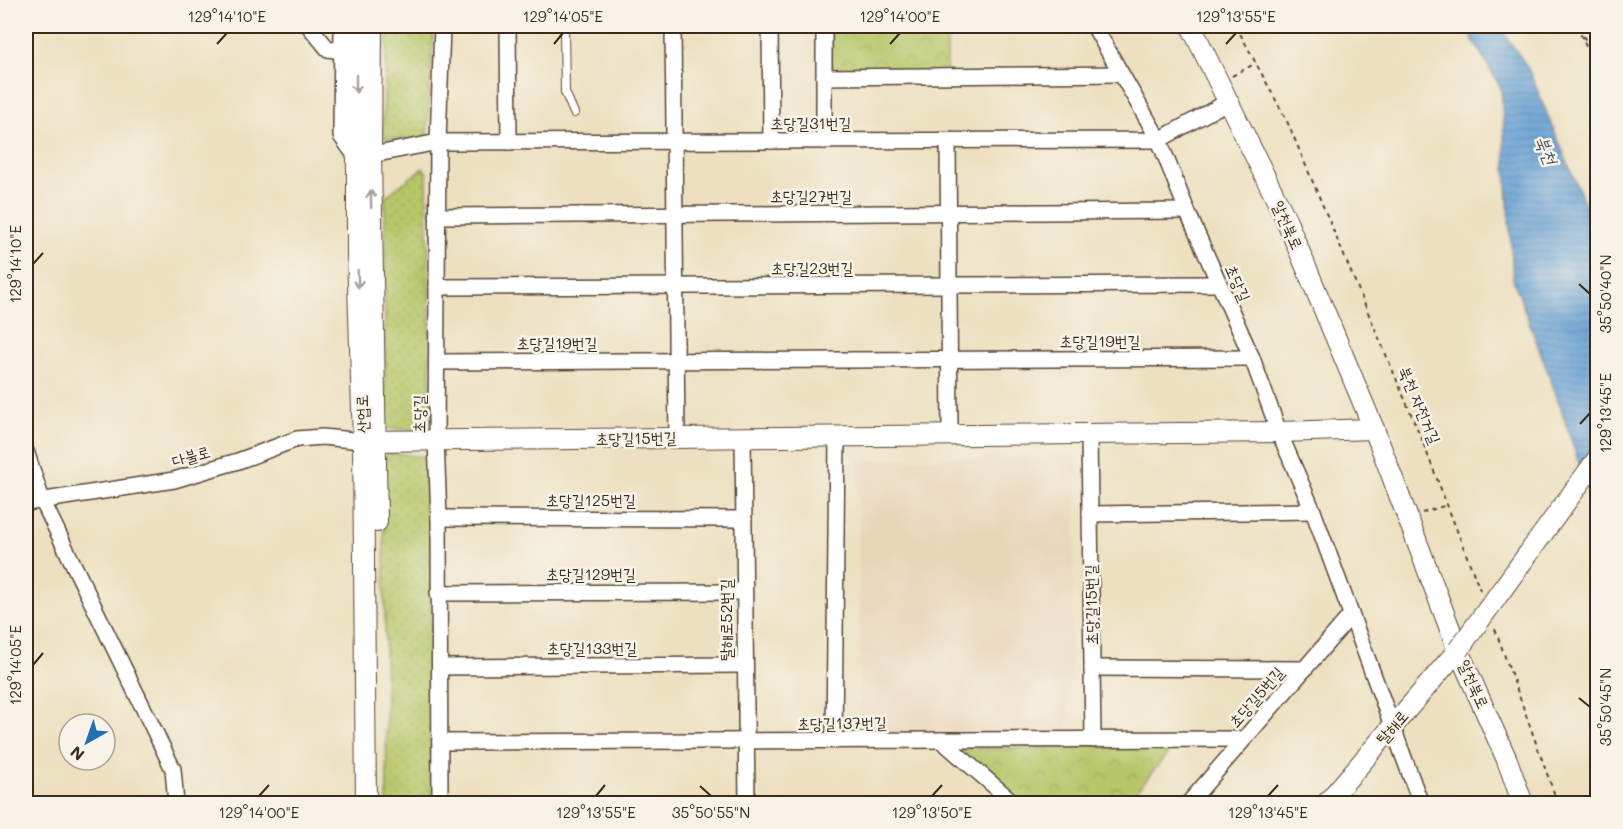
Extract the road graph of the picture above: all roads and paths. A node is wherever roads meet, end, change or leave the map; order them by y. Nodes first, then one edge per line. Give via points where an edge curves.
1 (309, 26) edge
2 (342, 26) edge
3 (357, 26) edge
4 (372, 26) edge
5 (442, 26) edge
6 (508, 26) edge
7 (564, 26) edge
8 (673, 26) edge
9 (770, 26) edge
10 (824, 26) edge
11 (1094, 26) edge
12 (1191, 26) edge
13 (1236, 26) edge
14 (1578, 27) edge
15 (341, 51) junction
16 (1598, 59) edge
17 (1256, 63) junction
18 (1121, 74) junction
19 (1598, 74) edge
20 (824, 77) junction
21 (1219, 83) junction
22 (1228, 101) junction
23 (574, 113) dead end
24 (948, 140) junction
25 (1159, 140) junction
26 (674, 141) junction
27 (771, 141) junction
28 (824, 141) junction
29 (438, 142) junction
30 (509, 142) junction
31 (364, 157) junction
32 (1187, 211) junction
33 (949, 213) junction
34 (674, 215) junction
35 (437, 216) junction
36 (1219, 284) junction
37 (949, 285) junction
38 (675, 286) junction
39 (437, 287) junction
40 (1252, 358) junction
41 (949, 359) junction
42 (676, 361) junction
43 (438, 362) junction
44 (1374, 429) junction
45 (1280, 432) junction
46 (1089, 434) junction
47 (950, 435) junction
48 (837, 436) junction
49 (744, 437) junction
50 (676, 438) junction
51 (370, 440) junction
52 (436, 440) junction
53 (26, 451) edge
54 (1598, 458) edge
55 (42, 500) junction
56 (26, 503) edge
57 (1448, 505) junction
58 (1313, 511) junction
59 (1090, 514) junction
60 (439, 518) junction
61 (1408, 518) junction
62 (744, 519) junction
63 (744, 592) junction
64 (438, 593) junction
65 (1483, 597) dead end
66 (1351, 615) junction
67 (1494, 625) dead end
68 (1458, 650) junction
69 (745, 664) junction
70 (440, 667) junction
71 (1092, 668) junction
72 (1305, 669) junction
73 (1392, 727) junction
74 (834, 740) junction
75 (941, 740) junction
76 (1093, 740) junction
77 (1243, 740) junction
78 (440, 742) junction
79 (746, 742) junction
80 (176, 804) edge
81 (366, 804) edge
82 (377, 804) edge
83 (440, 804) edge
84 (747, 804) edge
85 (1015, 804) edge
86 (1188, 804) edge
87 (1326, 804) edge
88 (1420, 804) edge
89 (1523, 804) edge
90 (1558, 804) edge

1 - 15 street via 328,50
2 - 15 street
3 -> 31 street, 산업로
4 - 31 street, 산업로
5 - 29 street, 초당길
6 - 30 street
7 - 23 lane via 566,92
8 - 26 street
9 - 27 street
10 - 20 street
11 - 18 street, 초당길
12 - 21 street, 알천북로
13 - 17 path, 북천 자전거길
14 - 16 path
14 - 19 path
15 - 31 street via 341,136
17 - 21 path
17 - 57 path, 북천 자전거길 via 1287,121
18 - 20 street
18 - 25 street, 초당길
20 - 28 street
21 - 22 street, 알천북로
22 - 25 street
22 - 44 street, 알천북로 via 1285,218
24 - 25 street, 초당길31번길
24 - 28 street, 초당길31번길
24 - 33 street
25 - 32 street, 초당길
26 - 27 street, 초당길31번길
26 - 30 street, 초당길31번길
26 - 34 street
27 - 28 street, 초당길31번길
29 - 30 street, 초당길31번길
29 - 31 street, 초당길31번길
29 - 35 street, 초당길
31 - 51 street, 산업로
32 - 33 street, 초당길27번길
32 - 36 street, 초당길
33 - 34 street, 초당길27번길
33 - 37 street
34 - 35 street, 초당길27번길
34 - 38 street
35 - 39 street, 초당길
36 - 37 street, 초당길23번길
36 - 40 street, 초당길
37 - 38 street, 초당길23번길
37 - 41 street
38 - 39 street, 초당길23번길
38 - 42 street
39 - 43 street, 초당길
40 - 41 street, 초당길19번길
40 - 45 street, 초당길
41 - 42 street, 초당길19번길
41 - 47 street
42 - 43 street, 초당길19번길
42 - 50 street
43 - 52 street, 초당길
44 - 45 street
44 - 61 street, 알천북로
45 - 46 street, 초당길15번길
45 - 58 street, 초당길
46 - 47 street, 초당길15번길
46 - 59 street, 초당길15번길
47 - 48 street, 초당길15번길
48 - 49 street, 초당길15번길
48 - 74 street
49 - 50 street, 초당길15번길
49 - 62 street, 탈해로52번길
50 - 52 street, 초당길15번길
51 - 52 street, 초당길15번길
51 - 55 street, 다불로 via 297,439 174,480
51 - 81 street, 산업로
51 - 82 street, 산업로
52 - 60 street, 초당길
53 - 55 street
54 - 68 street, 탈해로, bridge
55 - 56 street, 다불로
55 - 80 street via 173,769
57 - 61 path
57 - 65 path, 북천 자전거길
58 - 59 street
58 - 66 street, 초당길
59 - 71 street, 초당길15번길
60 - 62 street, 초당길125번길
60 - 64 street, 초당길
61 - 68 street, 알천북로
62 - 63 street, 탈해로52번길
63 - 64 street, 초당길129번길
63 - 69 street, 탈해로52번길
64 - 70 street, 초당길
66 - 72 street, 초당길5번길
66 - 73 street, 초당길
67 - 90 path
68 - 73 street, 탈해로
68 - 89 street, 알천북로
69 - 70 street, 초당길133번길
69 - 79 street, 탈해로52번길
70 - 78 street, 초당길
71 - 72 street
71 - 76 street, 초당길15번길
72 - 77 street, 초당길5번길
73 - 87 street, 탈해로
73 - 88 street, 초당길
74 - 75 street, 초당길137번길
74 - 79 street, 초당길137번길
75 - 76 street, 초당길137번길
75 - 85 street
76 - 77 street, 초당길137번길
77 - 86 street, 초당길5번길
78 - 79 street, 초당길137번길
78 - 83 street, 초당길
79 - 84 street, 탈해로52번길

